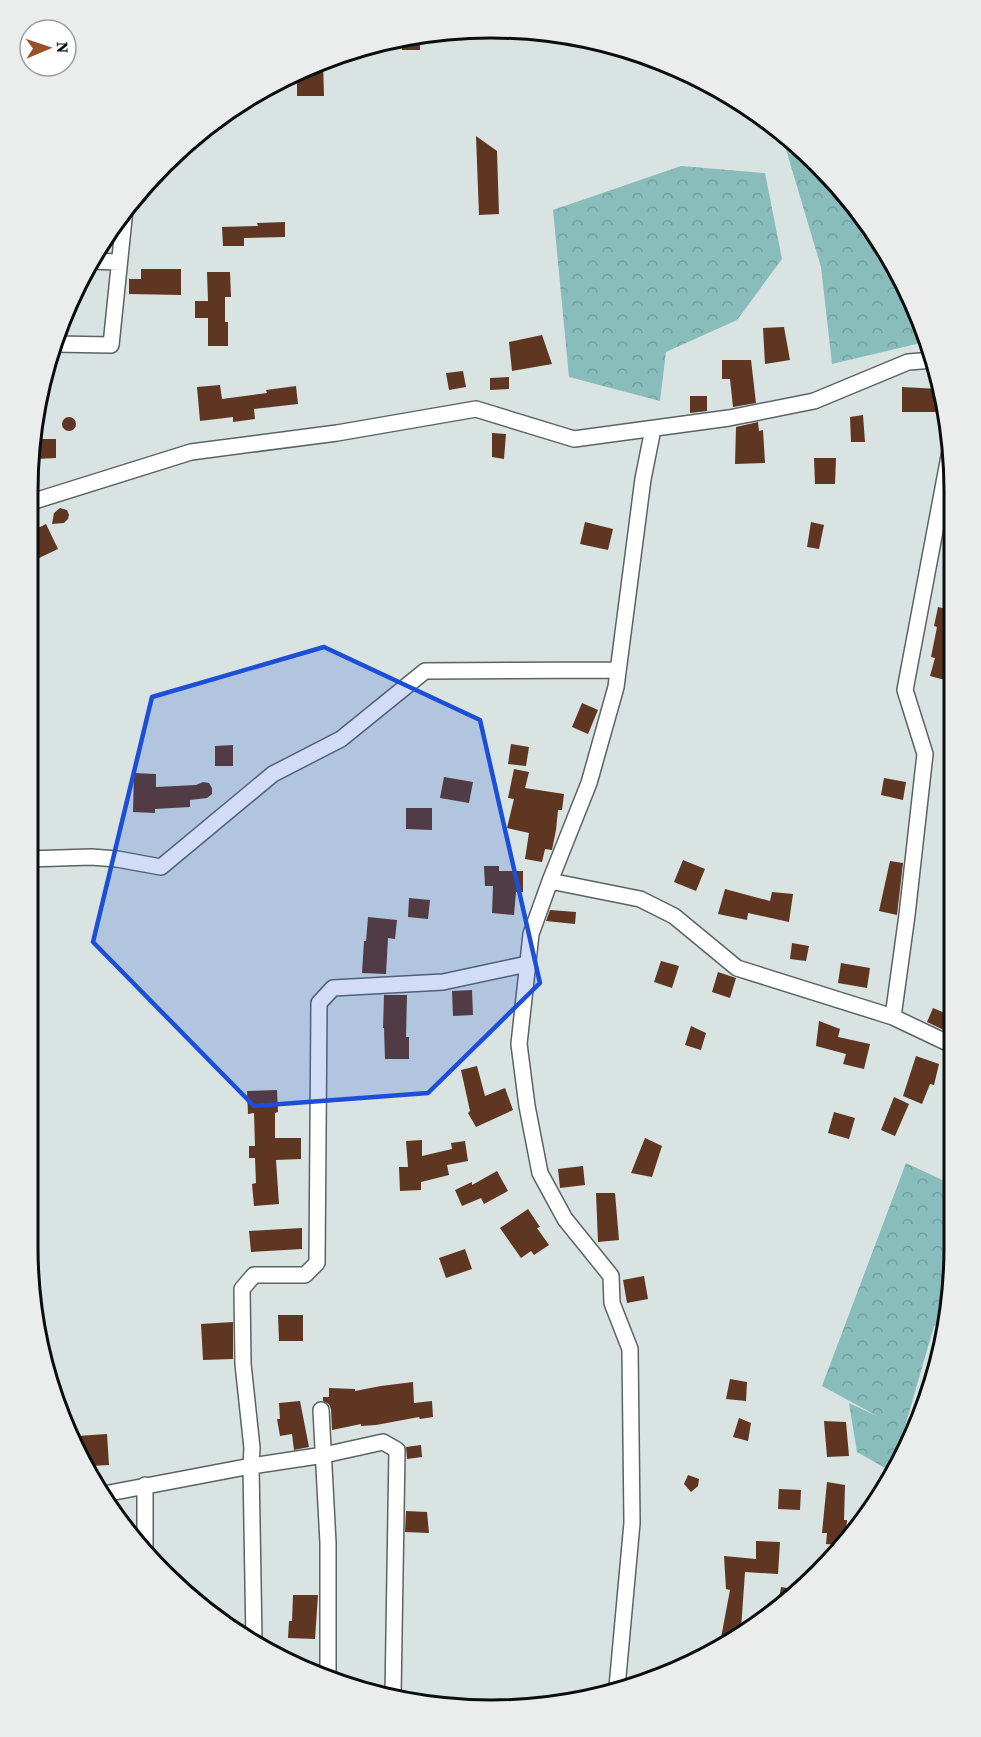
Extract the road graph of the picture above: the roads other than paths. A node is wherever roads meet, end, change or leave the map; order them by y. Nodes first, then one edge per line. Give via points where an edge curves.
1 (123, 226) edge
2 (100, 261) edge
3 (119, 262) junction
4 (62, 344) edge
5 (924, 361) edge
6 (653, 429) junction
7 (944, 484) edge
8 (38, 500) edge
9 (618, 670) junction
10 (38, 859) edge
11 (550, 881) junction
12 (527, 964) junction
13 (893, 1017) junction
14 (944, 1042) edge
15 (321, 1410) dead end
16 (324, 1455) junction
17 (251, 1466) junction
18 (145, 1485) junction
19 (111, 1493) edge
20 (145, 1539) edge
21 (254, 1633) edge
22 (328, 1669) edge
23 (618, 1681) edge
24 (393, 1689) edge

1 - 3 street
2 - 3 street
3 - 4 street via 111,345
5 - 6 street via 908,362 814,401
6 - 8 street via 574,439 476,409 191,452
6 - 9 street
7 - 13 street via 905,690 925,754
9 - 10 street via 425,671 341,739 273,774 161,867 91,857
9 - 11 street via 589,783
11 - 12 street via 531,934
11 - 13 street via 640,899 674,916 737,969
12 - 17 street via 443,982 333,988 319,1003 317,1263 304,1275 254,1275 242,1289
12 - 23 street via 519,1044 540,1173 566,1219 611,1276 612,1303 630,1349 632,1523
13 - 14 street
15 - 16 street
16 - 17 street
16 - 22 street
16 - 24 street via 383,1443 397,1450
17 - 18 street
17 - 21 street
18 - 19 street
18 - 20 street

